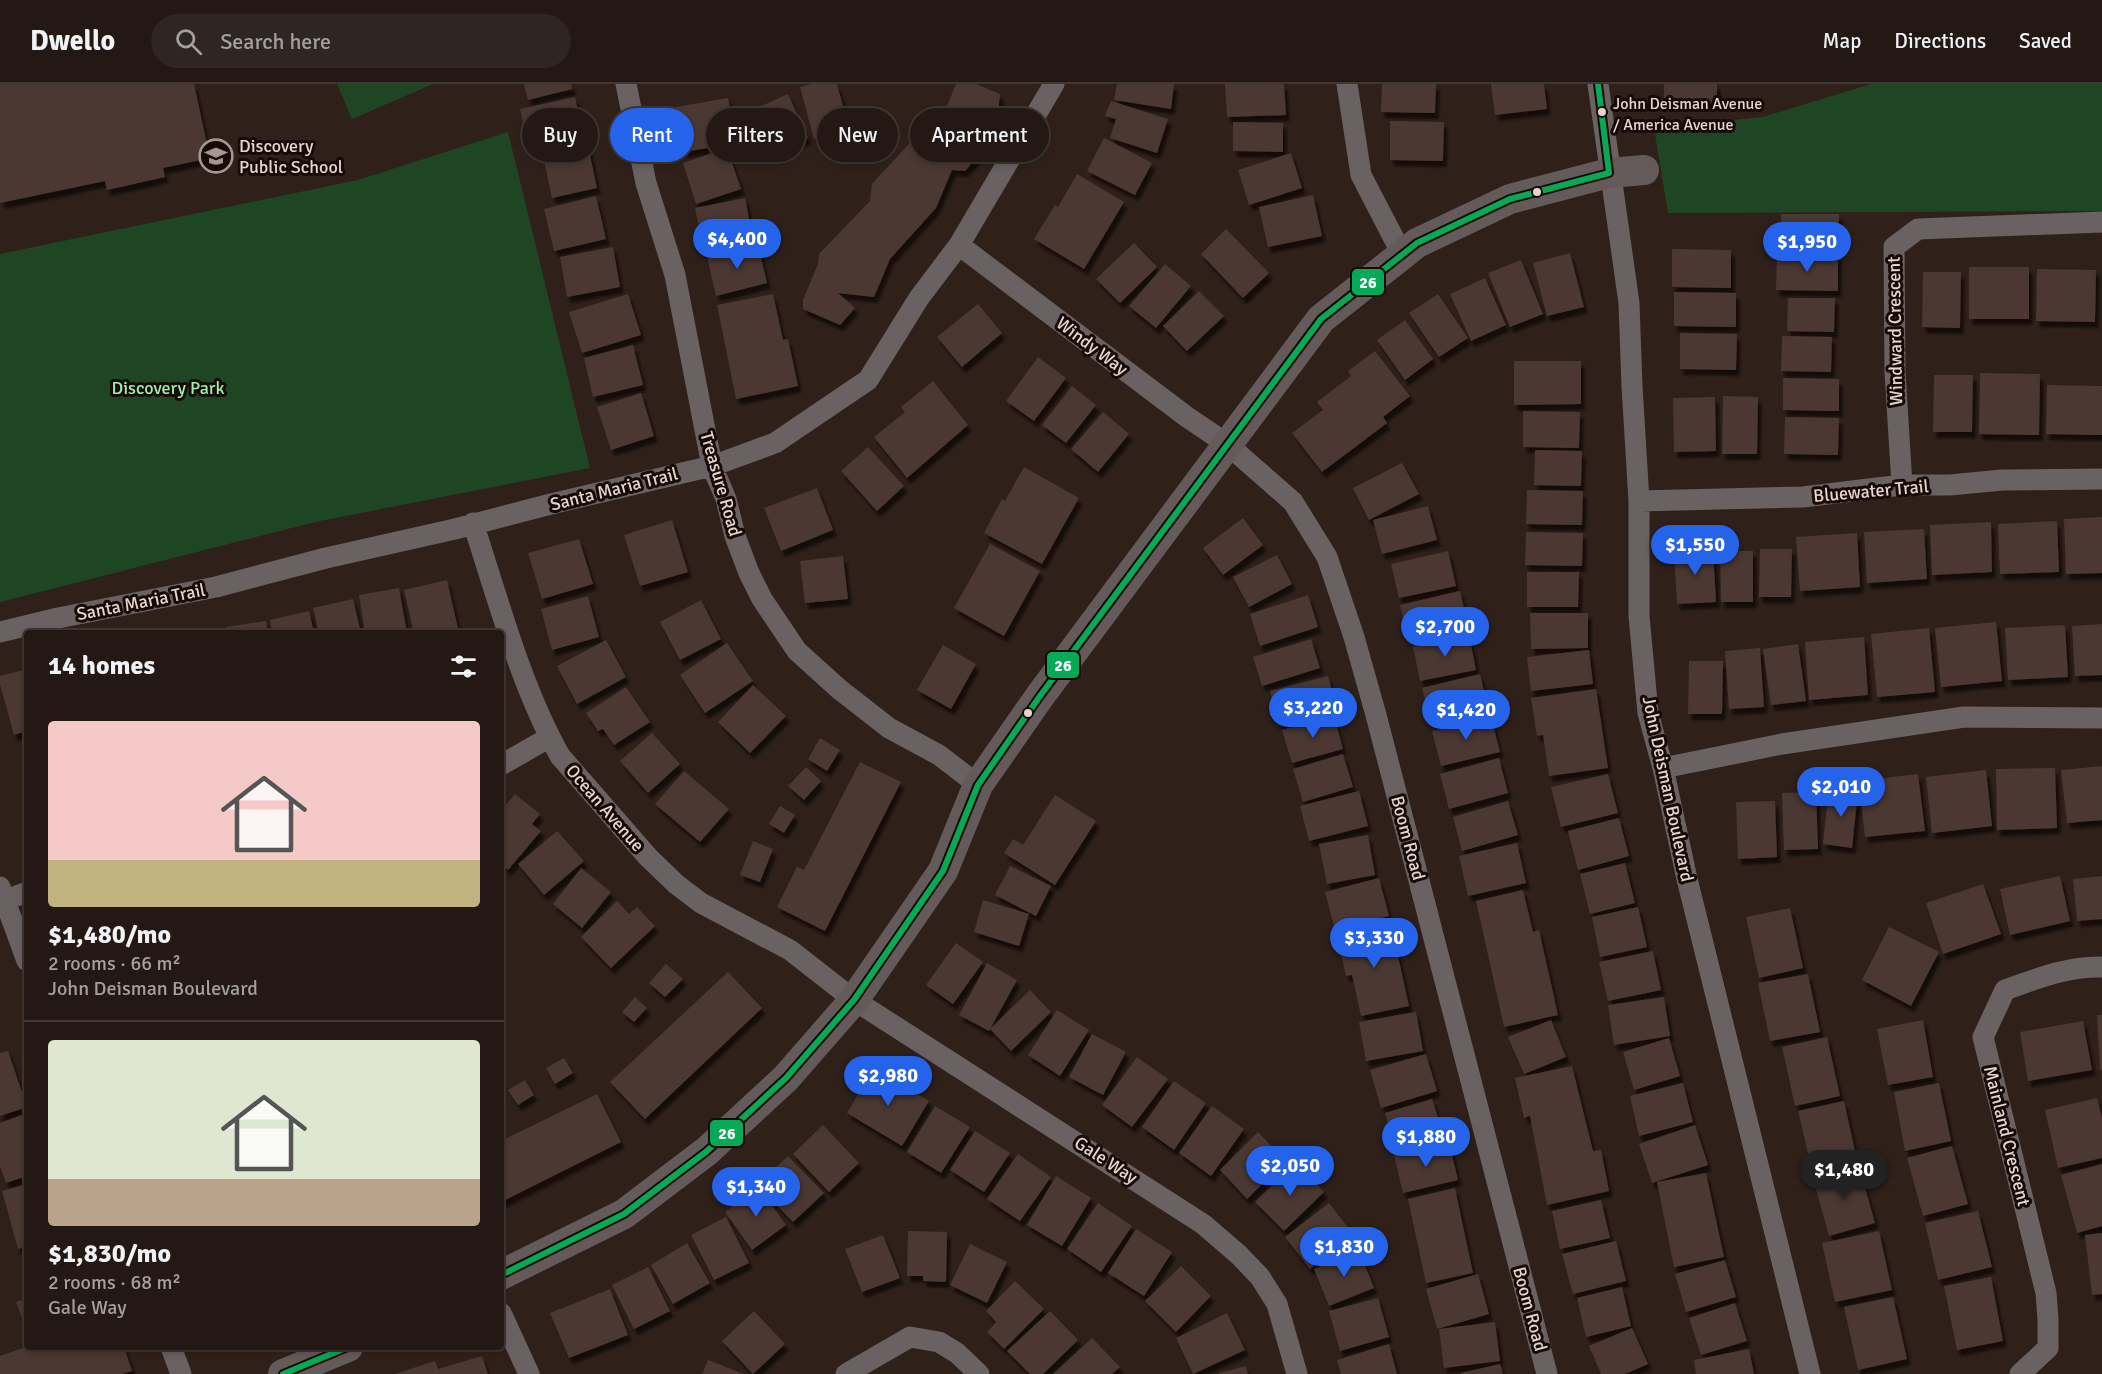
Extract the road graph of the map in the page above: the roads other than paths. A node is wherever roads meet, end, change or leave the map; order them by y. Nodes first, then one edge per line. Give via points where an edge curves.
1 (626, 84) edge
2 (1054, 84) edge
3 (1347, 84) edge
4 (1598, 84) edge
5 (1644, 170) dead end
6 (1609, 173) junction
7 (2102, 222) edge
8 (959, 245) junction
9 (1402, 254) junction
10 (1227, 444) junction
11 (712, 466) junction
12 (2102, 479) edge
13 (1902, 485) junction
14 (1639, 501) junction
15 (474, 523) junction
16 (0, 632) edge
17 (2102, 718) edge
18 (550, 738) junction
19 (504, 763) edge
20 (1663, 768) junction
21 (978, 785) junction
22 (24, 892) edge
23 (3, 894) edge
24 (24, 953) edge
25 (2102, 967) edge
26 (854, 1000) junction
27 (504, 1274) edge
28 (504, 1320) edge
29 (172, 1350) edge
30 (341, 1350) edge
31 (182, 1374) edge
32 (284, 1374) edge
33 (529, 1374) edge
34 (846, 1374) edge
35 (979, 1374) edge
36 (1297, 1374) edge
37 (1547, 1374) edge
38 (1810, 1374) edge
39 (2020, 1374) edge

1 - 11 street, Treasure Road via 646,183 675,275
2 - 8 street, Santa Maria Trail
3 - 9 street via 1361,175
4 - 6 street, John Deisman Boulevard
5 - 6 street
6 - 9 street via 1510,199
6 - 14 street, John Deisman Boulevard via 1629,303
7 - 13 street, Windward Crescent via 1918,229 1894,247 1895,372
8 - 10 street, Windy Way
8 - 11 street, Santa Maria Trail via 919,298 868,380 775,443
9 - 10 street via 1321,319
10 - 21 street
10 - 37 street, Boom Road via 1293,502 1327,557 1341,596 1376,716
11 - 15 street, Santa Maria Trail
11 - 21 street, Treasure Road via 749,573 797,651 889,728 939,755
12 - 13 street, Bluewater Trail
13 - 14 street, Bluewater Trail via 1803,497
14 - 20 street, John Deisman Boulevard via 1639,616 1648,713
15 - 16 street, Santa Maria Trail via 216,587
15 - 18 street, Ocean Avenue via 513,645
17 - 20 street via 1964,717 1782,744
18 - 19 street
18 - 26 street, Ocean Avenue via 560,756 616,823 676,884 701,903 790,950
20 - 38 street, John Deisman Boulevard
21 - 26 street via 942,872
22 - 23 street
23 - 24 street
25 - 39 street, Mainland Crescent via 2057,973 2005,990 1983,1037 2048,1310 2048,1348
26 - 27 street via 786,1078 706,1151 624,1214
26 - 36 street, Gale Way via 1203,1224 1260,1277 1277,1304
28 - 33 street
29 - 31 street
30 - 32 street
34 - 35 street via 910,1337 939,1342

